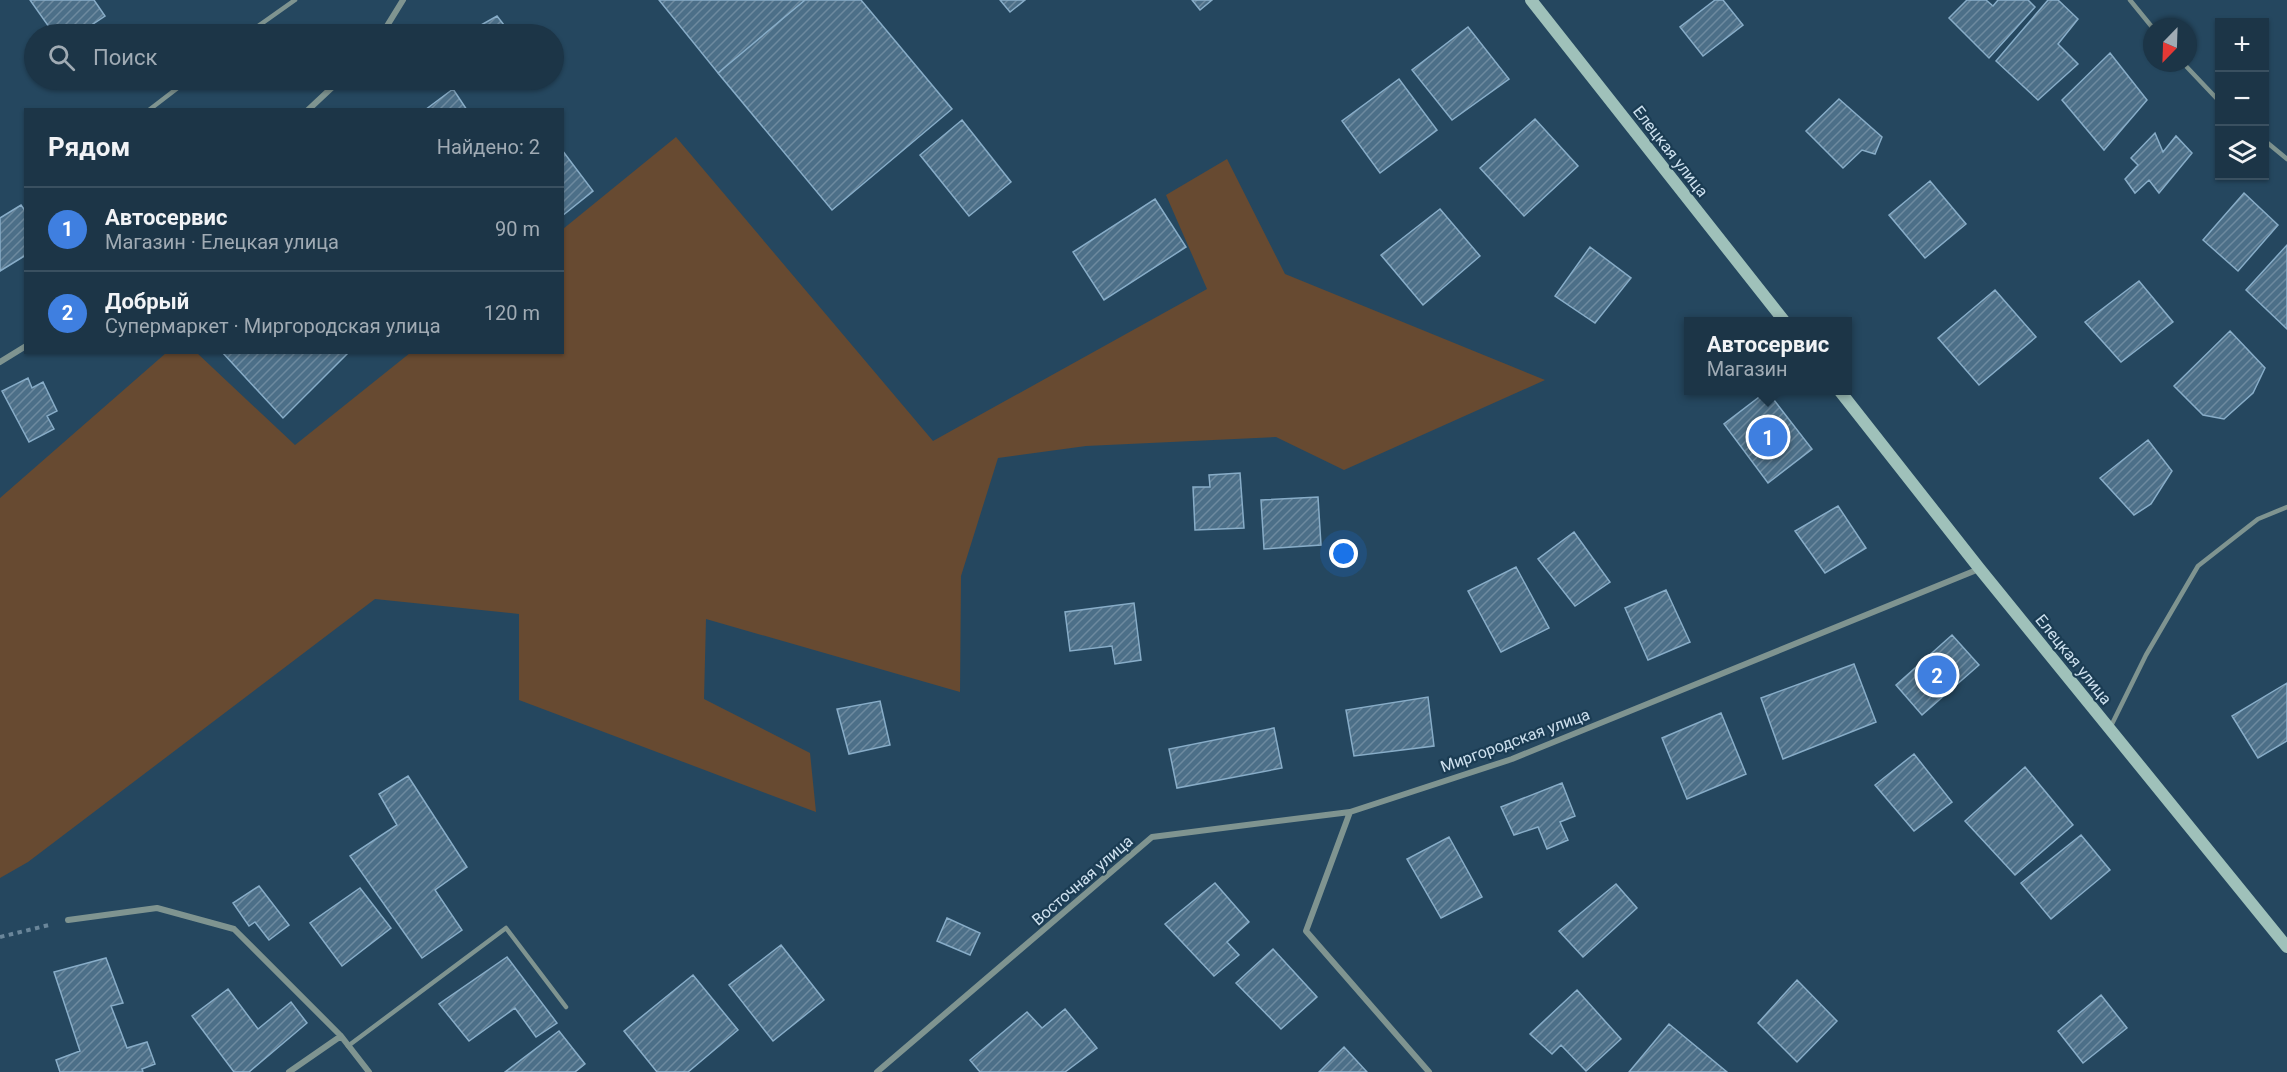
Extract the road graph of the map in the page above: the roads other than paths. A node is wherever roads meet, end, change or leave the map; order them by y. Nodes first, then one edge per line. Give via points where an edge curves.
1 (295, 0) edge
2 (403, 0) edge
3 (1531, 0) edge
4 (2130, 0) edge
5 (2145, 18) edge
6 (261, 24) edge
7 (388, 24) edge
8 (2192, 72) edge
9 (175, 90) edge
10 (329, 90) edge
11 (2215, 97) edge
12 (152, 108) edge
13 (310, 108) edge
14 (2269, 143) edge
15 (2287, 159) edge
16 (1782, 317) edge
17 (24, 346) edge
18 (0, 362) edge
19 (1843, 395) edge
20 (2287, 507) edge
21 (1979, 568) junction
22 (2109, 729) junction
23 (1350, 812) junction
24 (68, 921) road end
25 (2287, 947) edge
26 (566, 1006) dead end
27 (341, 1036) junction
28 (348, 1046) junction
29 (289, 1072) edge
30 (369, 1072) edge
31 (877, 1072) edge
32 (1429, 1072) edge

1 - 6 lane
2 - 7 street
3 - 16 main road, Елецкая улица
4 - 5 lane
8 - 11 lane
9 - 12 lane
10 - 13 street
14 - 15 lane
17 - 18 street
19 - 21 main road, Елецкая улица
20 - 22 lane via 2258,519 2198,566
21 - 22 main road, Елецкая улица
21 - 23 street, Миргородская улица via 1512,759
22 - 25 main road, Елецкая улица
23 - 31 street, Восточная улица via 1152,837
23 - 32 street via 1306,931
24 - 27 street via 157,908 234,929
26 - 28 lane via 506,928
27 - 28 street
27 - 29 street
28 - 30 street

